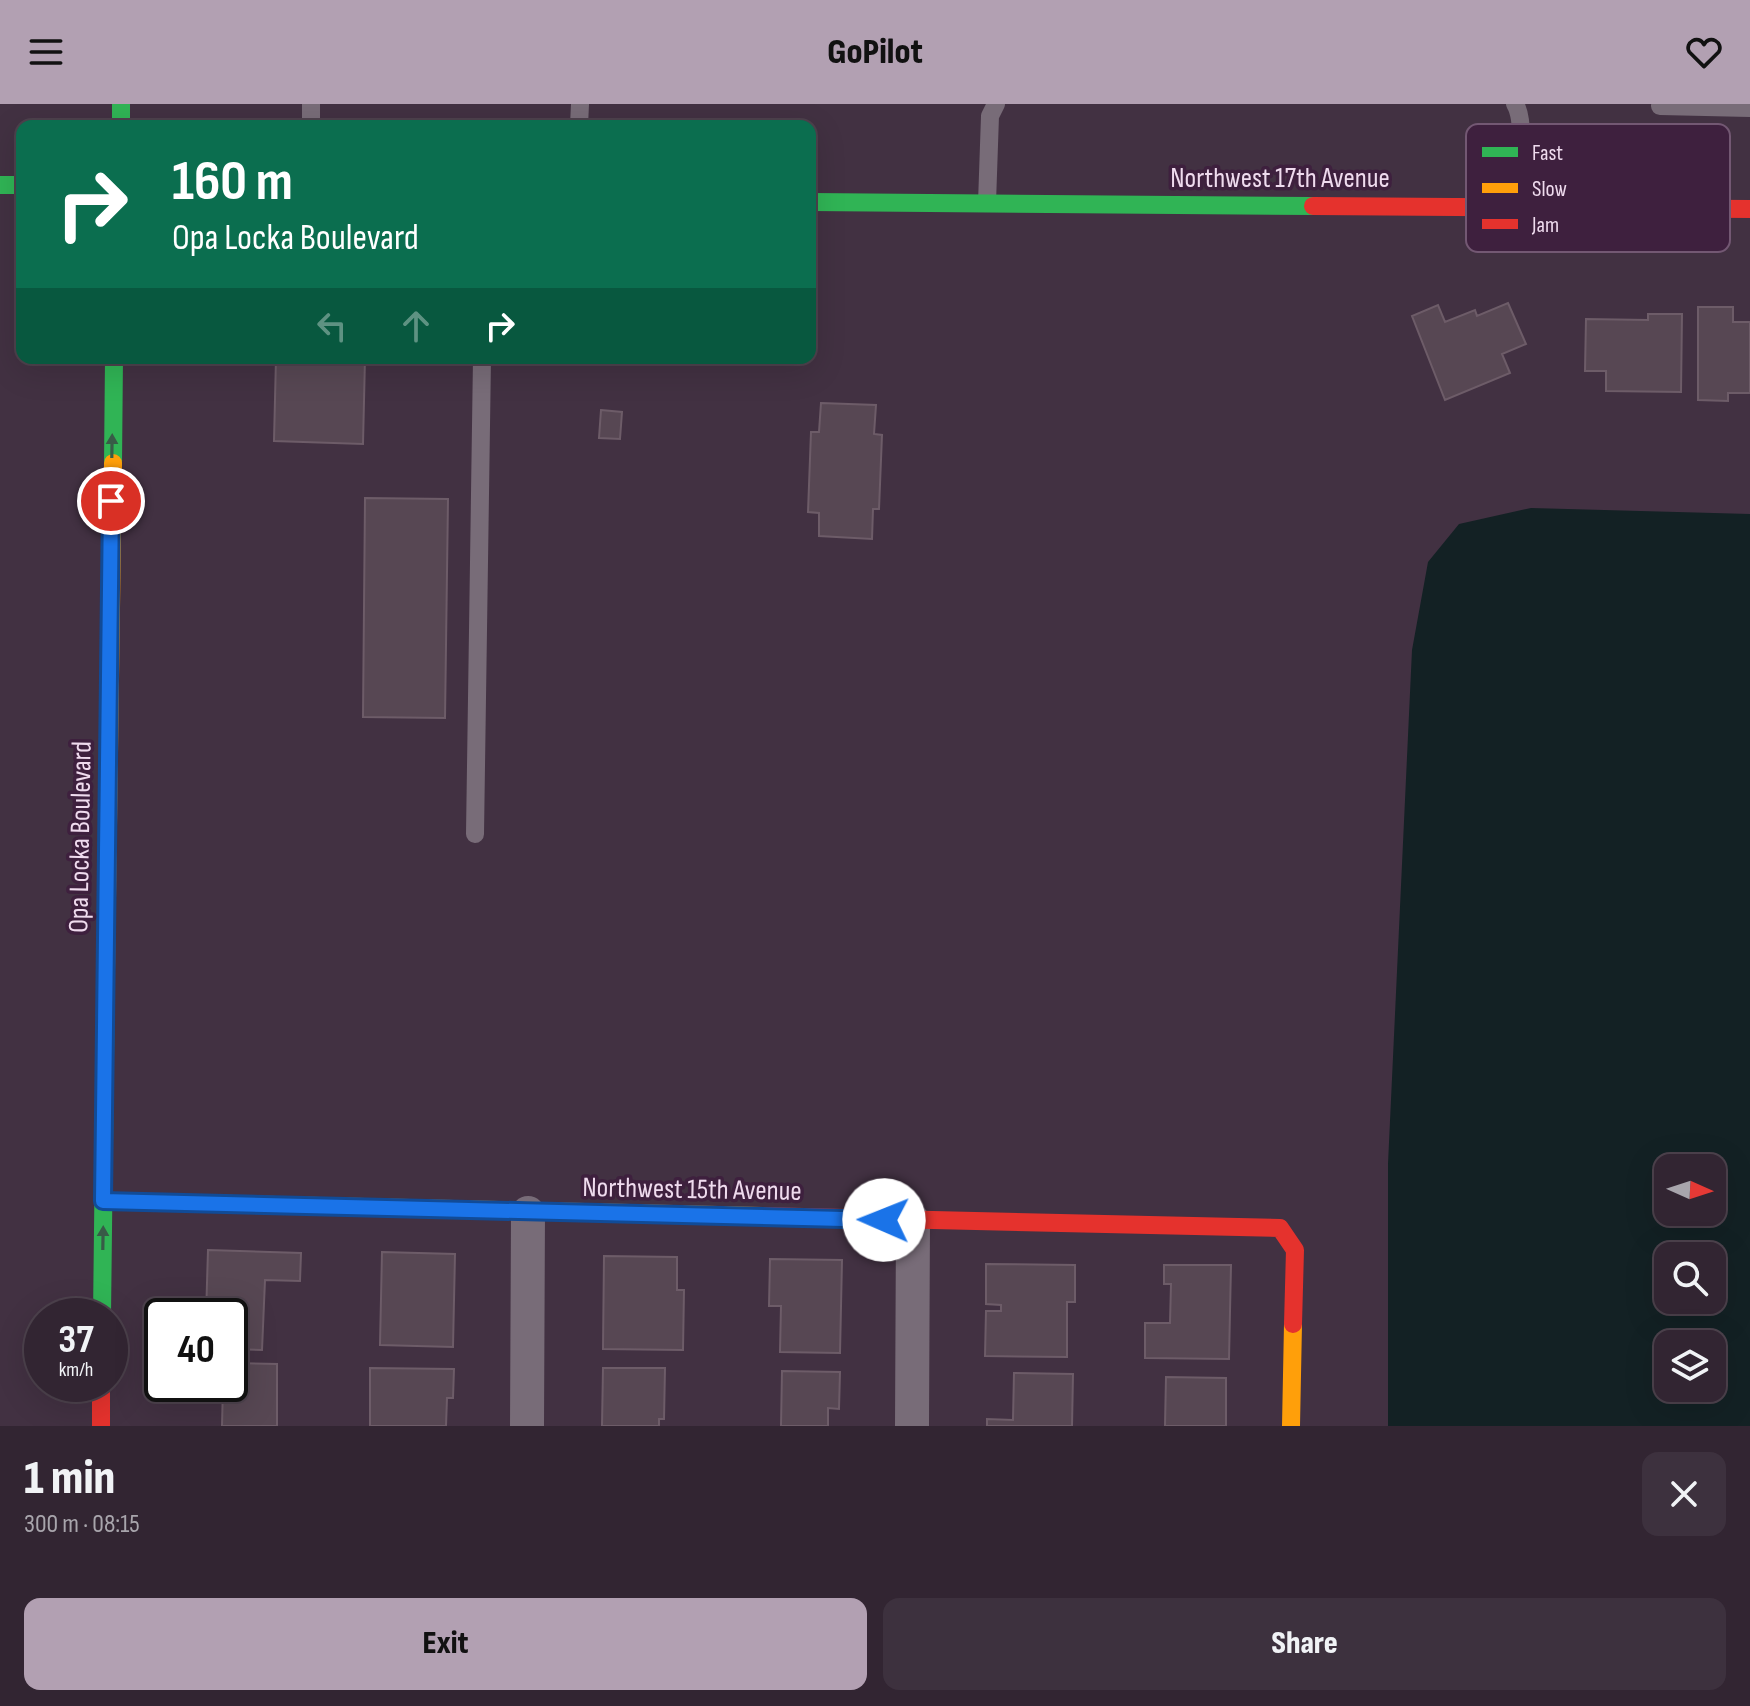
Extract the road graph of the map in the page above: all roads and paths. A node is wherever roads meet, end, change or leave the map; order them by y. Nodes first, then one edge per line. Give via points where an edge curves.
1 (996, 104) edge
2 (1515, 104) edge
3 (1660, 106) dead end
4 (1750, 108) edge
5 (1520, 124) edge
6 (816, 202) edge
7 (987, 204) junction
8 (1466, 205) edge
9 (1730, 209) edge
10 (1750, 209) edge
11 (114, 364) edge
12 (482, 364) edge
13 (475, 834) dead end
14 (103, 1201) junction
15 (528, 1213) junction
16 (913, 1221) junction
17 (102, 1298) edge
18 (101, 1402) edge
19 (101, 1426) edge
20 (527, 1426) edge
21 (912, 1426) edge
22 (1291, 1426) edge

1 - 7 lane via 990,116
2 - 5 lane
3 - 4 lane
6 - 7 street, Northwest 17th Avenue
7 - 8 street, Northwest 17th Avenue
9 - 10 street, Northwest 17th Avenue
14 -> 11 street, Opa Locka Boulevard
12 - 13 lane
14 - 15 street, Northwest 15th Avenue
17 -> 14 street, Opa Locka Boulevard
15 - 16 street, Northwest 15th Avenue
15 - 20 street
16 - 21 street
16 - 22 street, Northwest 15th Avenue via 1280,1228 1295,1250
18 - 19 street

